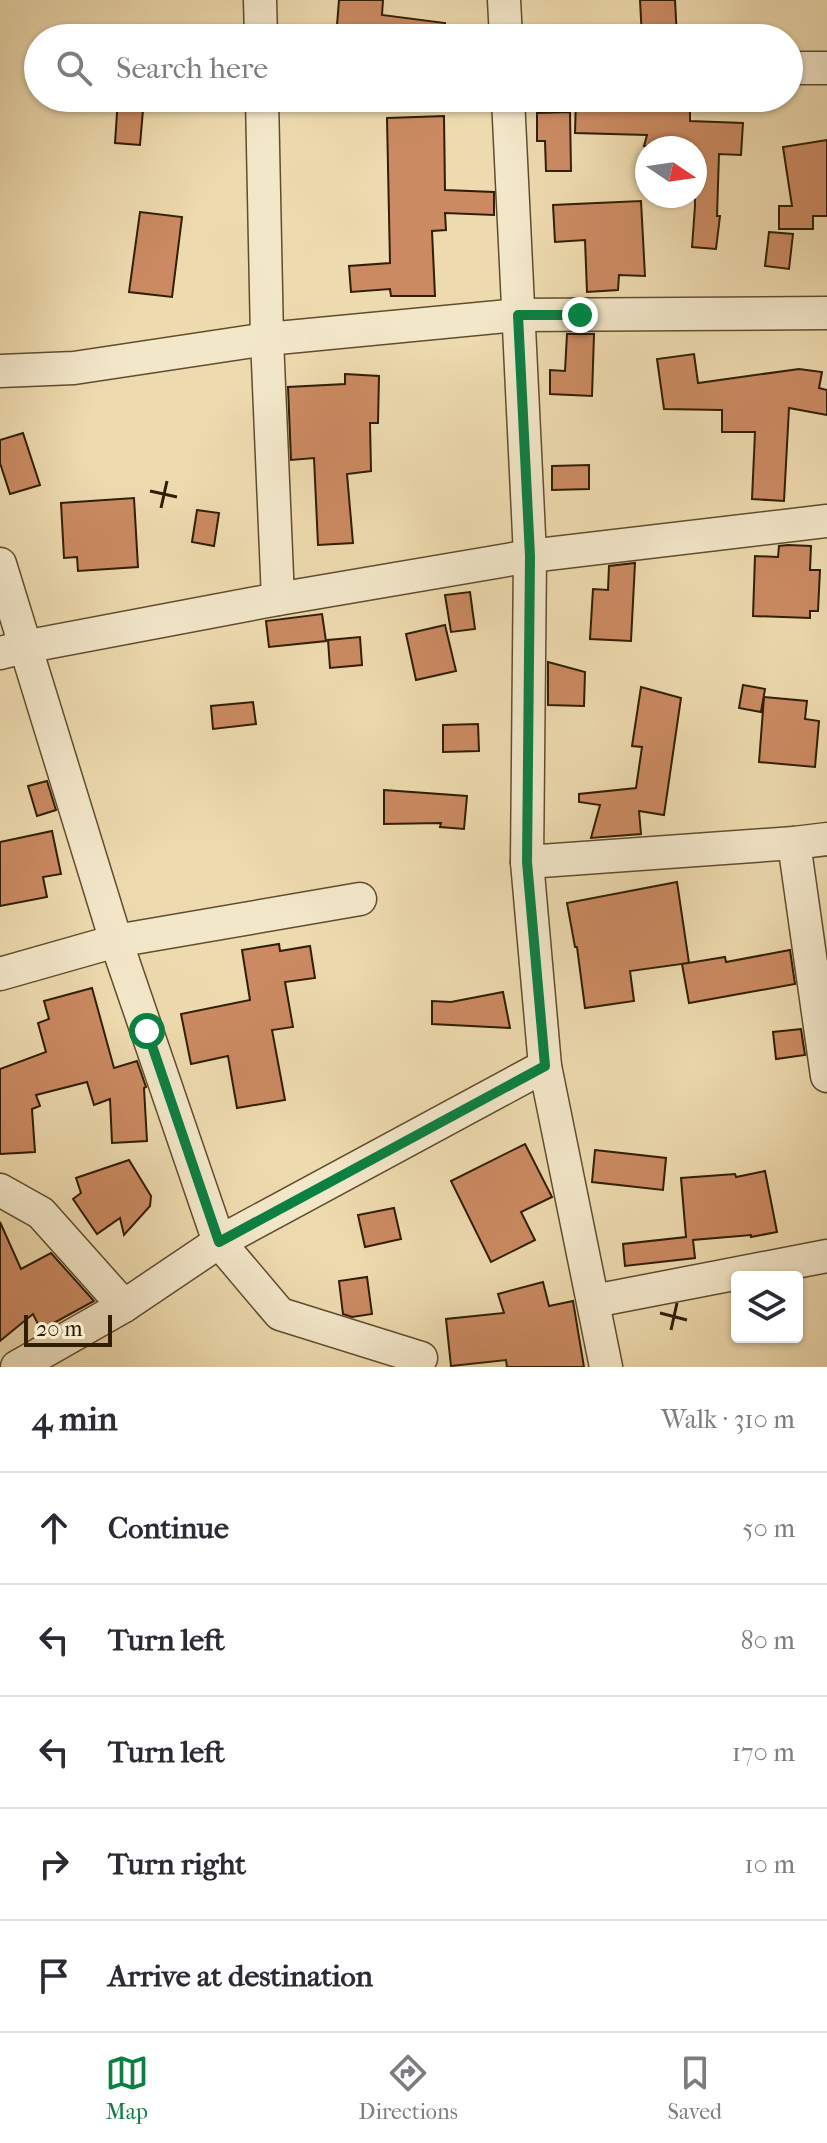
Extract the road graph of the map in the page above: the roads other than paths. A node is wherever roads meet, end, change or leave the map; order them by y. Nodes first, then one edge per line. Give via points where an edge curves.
1 (260, 0) edge
2 (504, 0) edge
3 (261, 24) edge
4 (505, 24) edge
5 (803, 68) edge
6 (827, 68) edge
7 (262, 112) edge
8 (509, 112) edge
9 (827, 313) edge
10 (518, 315) junction
11 (267, 339) junction
12 (0, 371) edge
13 (827, 521) edge
14 (530, 556) junction
15 (0, 564) edge
16 (278, 599) junction
17 (12, 650) edge
18 (827, 839) edge
19 (794, 843) junction
20 (527, 862) junction
21 (360, 899) dead end
22 (116, 941) junction
23 (0, 974) edge
24 (545, 1066) junction
25 (827, 1076) edge
26 (0, 1190) edge
27 (219, 1242) junction
28 (827, 1256) edge
29 (594, 1301) junction
30 (124, 1306) junction
31 (421, 1358) dead end
32 (17, 1367) edge
33 (606, 1367) edge

1 - 3 street
2 - 4 street
5 - 6 street
7 - 11 street
8 - 10 street
9 - 10 street
10 - 11 street
10 - 14 street
11 - 12 street via 74,368
11 - 16 street
13 - 14 street
14 - 16 street
14 - 20 street
15 - 17 street
16 - 17 street
17 - 22 street
18 - 19 street
19 - 20 street
19 - 25 street
20 - 24 street
21 - 22 street
22 - 23 street
22 - 27 street
24 - 27 street
24 - 29 street
26 - 30 street via 41,1213
27 - 30 street
27 - 31 street via 280,1314
28 - 29 street
29 - 33 street
30 - 32 street

